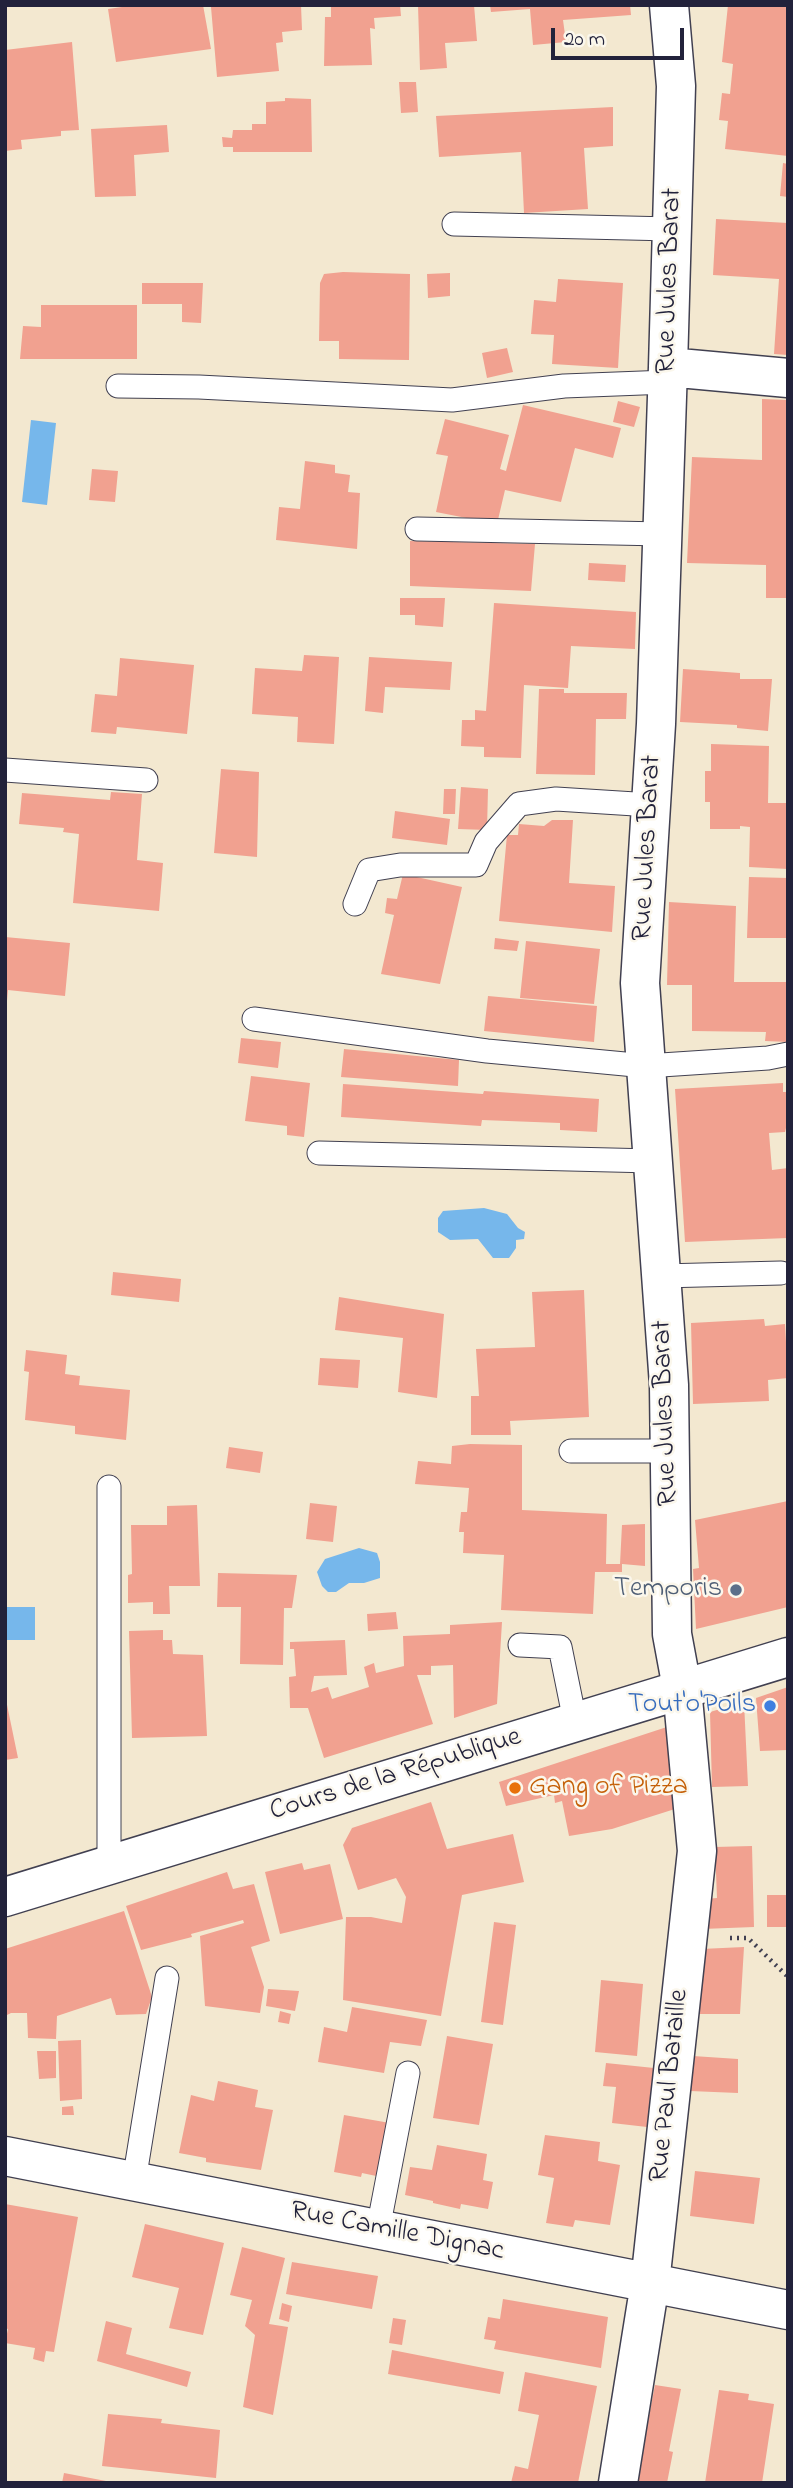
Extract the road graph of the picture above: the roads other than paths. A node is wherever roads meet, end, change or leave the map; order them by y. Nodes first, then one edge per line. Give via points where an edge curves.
1 (669, 5) edge
2 (454, 224) dead end
3 (672, 229) junction
4 (668, 375) junction
5 (788, 378) edge
6 (118, 386) dead end
7 (417, 529) dead end
8 (663, 534) junction
9 (5, 770) edge
10 (146, 780) dead end
11 (651, 805) junction
12 (355, 904) dead end
13 (254, 1018) dead end
14 (788, 1054) edge
15 (646, 1066) junction
16 (319, 1153) dead end
17 (653, 1161) junction
18 (781, 1273) dead end
19 (661, 1276) junction
20 (571, 1451) dead end
21 (670, 1451) junction
22 (108, 1487) dead end
23 (520, 1645) dead end
24 (788, 1657) edge
25 (682, 1688) junction
26 (575, 1721) junction
27 (109, 1865) junction
28 (5, 1897) edge
29 (167, 1978) dead end
30 (408, 2073) dead end
31 (5, 2156) edge
32 (134, 2181) junction
33 (378, 2229) junction
34 (650, 2283) junction
35 (788, 2309) edge
36 (618, 2483) edge

1 - 3 street, Rue Jules Barat via 676,86
2 - 3 lane
3 - 4 street, Rue Jules Barat
4 - 5 street
4 - 6 lane via 453,400
4 - 8 street, Rue Jules Barat
7 - 8 lane
8 - 11 street, Rue Jules Barat
9 - 10 lane
11 - 12 lane via 556,799 519,804 486,842 476,865 400,865 369,870
11 - 15 street, Rue Jules Barat via 640,984
13 - 15 lane via 487,1051
14 - 15 lane
15 - 17 street, Rue Jules Barat
16 - 17 lane
17 - 19 street, Rue Jules Barat
18 - 19 lane
19 - 21 street, Rue Jules Barat
20 - 21 lane
21 - 25 street, Rue Jules Barat via 672,1634
22 - 27 lane
23 - 26 lane via 560,1647
24 - 25 street, Cours de la République
25 - 26 street, Cours de la République
25 - 34 street, Rue Paul Bataille via 696,1851
26 - 27 street, Cours de la République
27 - 28 street, Cours de la République
29 - 32 lane
30 - 33 lane
31 - 32 street, Rue Camille Dignac
32 - 33 street, Rue Camille Dignac
33 - 34 street, Rue Camille Dignac
34 - 35 street, Rue Camille Dignac
34 - 36 street, Rue Paul Bataille

